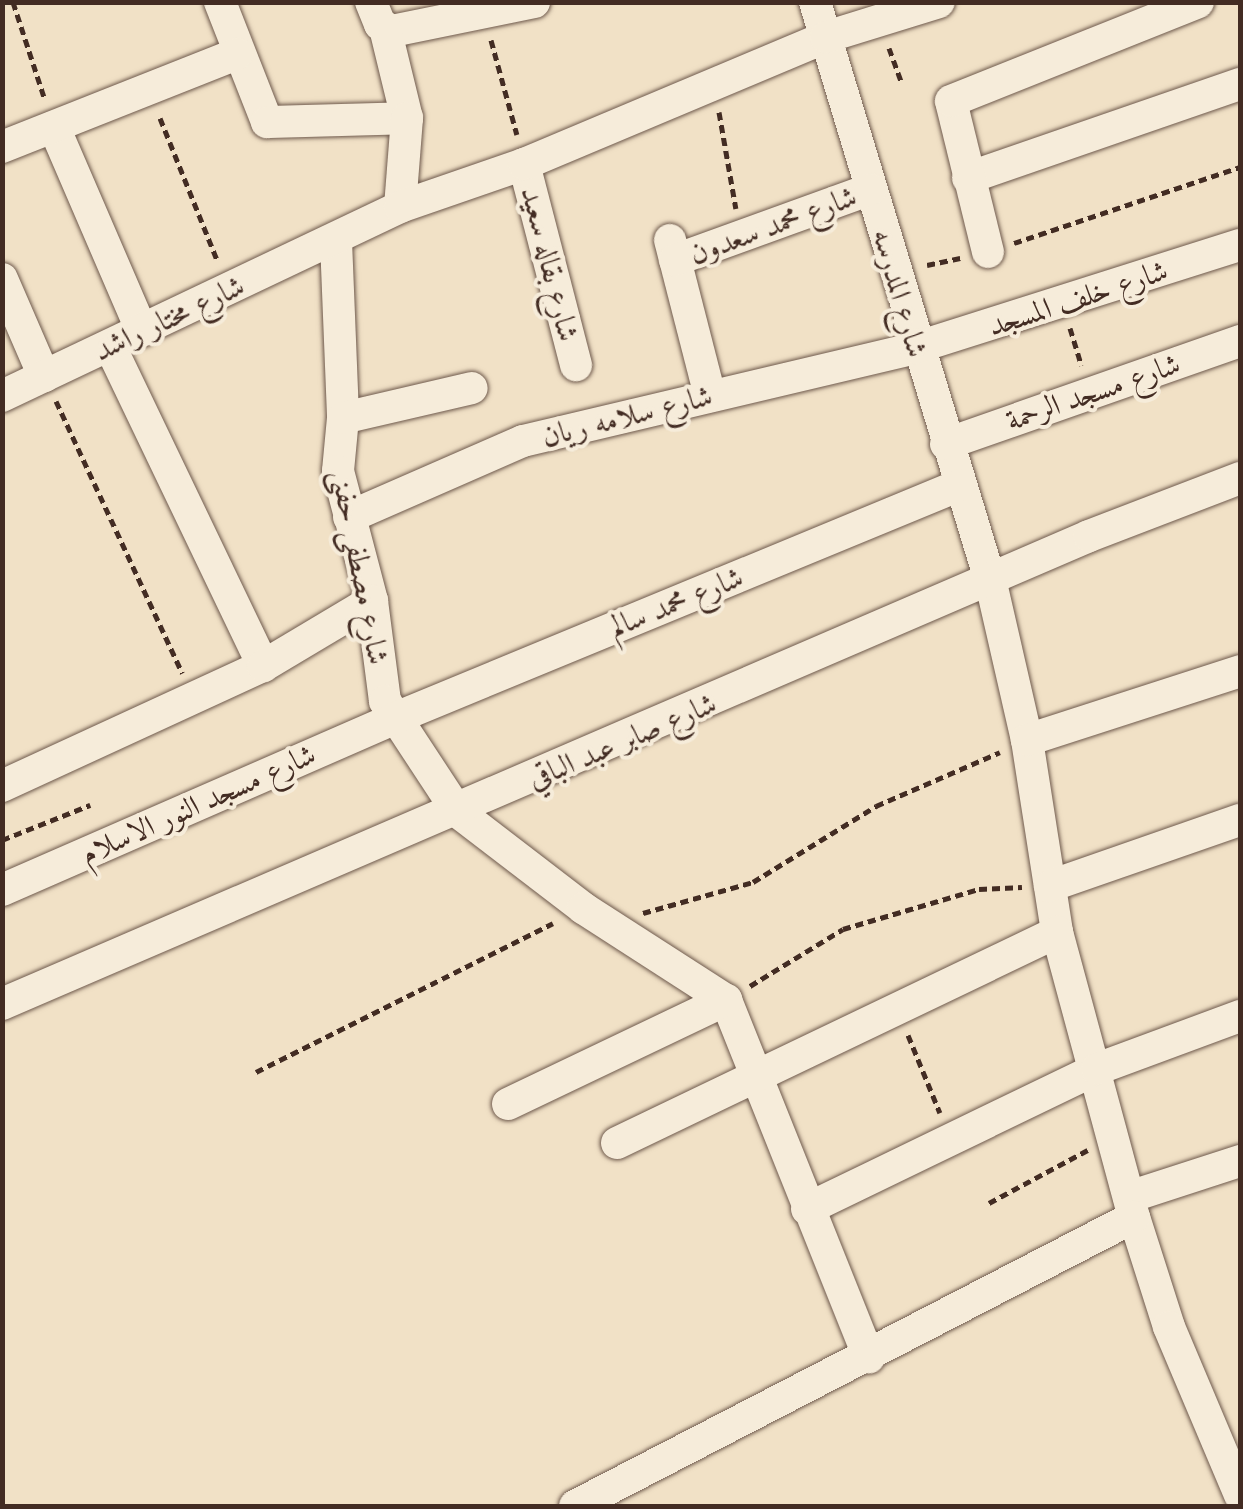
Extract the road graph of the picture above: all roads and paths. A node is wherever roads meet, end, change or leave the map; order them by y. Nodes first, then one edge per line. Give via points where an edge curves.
1 (14, 2) edge
2 (220, 2) edge
3 (815, 2) edge
4 (938, 2) edge
5 (1198, 2) edge
6 (531, 3) edge
7 (443, 12) edge
8 (484, 13) junction
9 (1136, 13) edge
10 (378, 15) edge
11 (826, 37) junction
12 (237, 54) junction
13 (1240, 84) edge
14 (712, 86) junction
15 (148, 90) junction
16 (407, 118) junction
17 (54, 127) junction
18 (2, 147) edge
19 (524, 164) junction
20 (1240, 167) edge
21 (968, 178) junction
22 (870, 189) junction
23 (400, 207) junction
24 (739, 237) junction
25 (336, 241) junction
26 (1240, 245) edge
27 (988, 252) junction
28 (894, 272) junction
29 (2, 279) edge
30 (230, 291) junction
31 (1063, 306) junction
32 (142, 331) junction
33 (1240, 341) edge
34 (110, 346) junction
35 (916, 348) junction
36 (576, 365) dead end
37 (44, 376) junction
38 (472, 388) dead end
39 (1090, 394) junction
40 (2, 396) edge
41 (710, 396) junction
42 (343, 418) junction
43 (946, 444) junction
44 (1240, 478) edge
45 (960, 485) junction
46 (349, 517) junction
47 (991, 582) junction
48 (372, 601) junction
49 (263, 666) junction
50 (1240, 671) edge
51 (194, 698) junction
52 (393, 719) junction
53 (1027, 740) junction
54 (2, 786) edge
55 (90, 805) dead end
56 (458, 812) junction
57 (1240, 820) edge
58 (2, 840) edge
59 (1050, 886) junction
60 (2, 890) edge
61 (597, 914) junction
62 (1057, 932) junction
63 (726, 1000) junction
64 (2, 1004) edge
65 (897, 1007) junction
66 (1240, 1016) edge
67 (1097, 1069) junction
68 (256, 1072) dead end
69 (755, 1075) junction
70 (508, 1104) dead end
71 (951, 1138) junction
72 (1112, 1138) junction
73 (617, 1142) dead end
74 (1240, 1161) edge
75 (990, 1204) dead end
76 (1131, 1208) junction
77 (807, 1209) junction
78 (869, 1357) junction
79 (1240, 1494) edge
80 (575, 1506) edge

1 - 17 path
2 - 12 street
3 - 11 street, شارع المدرسه
4 - 11 street, شارع مختار راشد
5 - 9 street
6 - 8 street
7 - 8 street
7 - 10 street
8 - 19 path
9 - 21 street via 949,104
10 - 16 street
11 - 14 street, شارع مختار راشد
11 - 22 street, شارع المدرسه
12 - 15 street
12 - 16 street via 263,116 274,126
13 - 21 street
14 - 19 street, شارع مختار راشد
14 - 24 path via 732,168
15 - 17 street
15 - 30 path
16 - 23 street
17 - 18 street
17 - 32 street
19 - 23 street, شارع مختار راشد
19 - 36 street, شارع بقاله سعيد
20 - 27 path
21 - 27 street
22 - 24 street, شارع محمد سعدون
22 - 28 street, شارع المدرسه
23 - 25 street, شارع مختار راشد
24 - 41 street, شارع محمد سعدون via 673,250
25 - 30 street, شارع مختار راشد
25 - 42 street, شارع مصطفى حفنى
26 - 31 street, شارع خلف المسجد
27 - 28 path
28 - 35 street, شارع المدرسه
29 - 37 street
30 - 32 street, شارع مختار راشد
31 - 35 street, شارع خلف المسجد
31 - 39 path
32 - 34 street, شارع مختار راشد
33 - 39 street, شارع مسجد الرحمة
34 - 37 street, شارع مختار راشد
34 - 49 street
35 - 41 street, شارع سلامه ريان
35 - 43 street, شارع المدرسه
37 - 40 street, شارع مختار راشد
37 - 51 path
38 - 42 street
39 - 43 street, شارع مسجد الرحمة
41 - 46 street, شارع سلامه ريان via 524,441
42 - 46 street, شارع مصطفى حفنى via 338,471
43 - 45 street, شارع المدرسه
44 - 47 street, شارع صابر عبد الباقي
45 - 47 street, شارع المدرسه
45 - 52 street, شارع محمد سالم
46 - 48 street, شارع مصطفى حفنى
47 - 53 street, شارع المدرسه
47 - 56 street, شارع صابر عبد الباقي
48 - 49 street
48 - 52 street, شارع مصطفى حفنى via 381,689
49 - 51 street
50 - 53 street
51 - 54 street
52 - 56 street, شارع مصطفى حفنى
52 - 60 street, شارع مسجد النور الاسلام
53 - 59 street, شارع المدرسه
53 - 61 path via 876,806 754,882
55 - 58 path
56 - 61 street, شارع مصطفى حفنى
56 - 64 street, شارع صابر عبد الباقي
57 - 59 street
59 - 62 street, شارع المدرسه
59 - 63 path via 979,889 843,929
61 - 63 street, شارع مصطفى حفنى
61 - 68 path
62 - 65 street
62 - 67 street, شارع المدرسه
63 - 69 street
63 - 70 street
65 - 69 street
65 - 71 path
66 - 67 street
67 - 71 street
67 - 72 street, شارع المدرسه
69 - 73 street
69 - 77 street
71 - 77 street
72 - 75 path
72 - 76 street, شارع المدرسه
74 - 76 street
76 - 78 street
76 - 79 street, شارع المدرسه via 1169,1327
77 - 78 street
78 - 80 street

